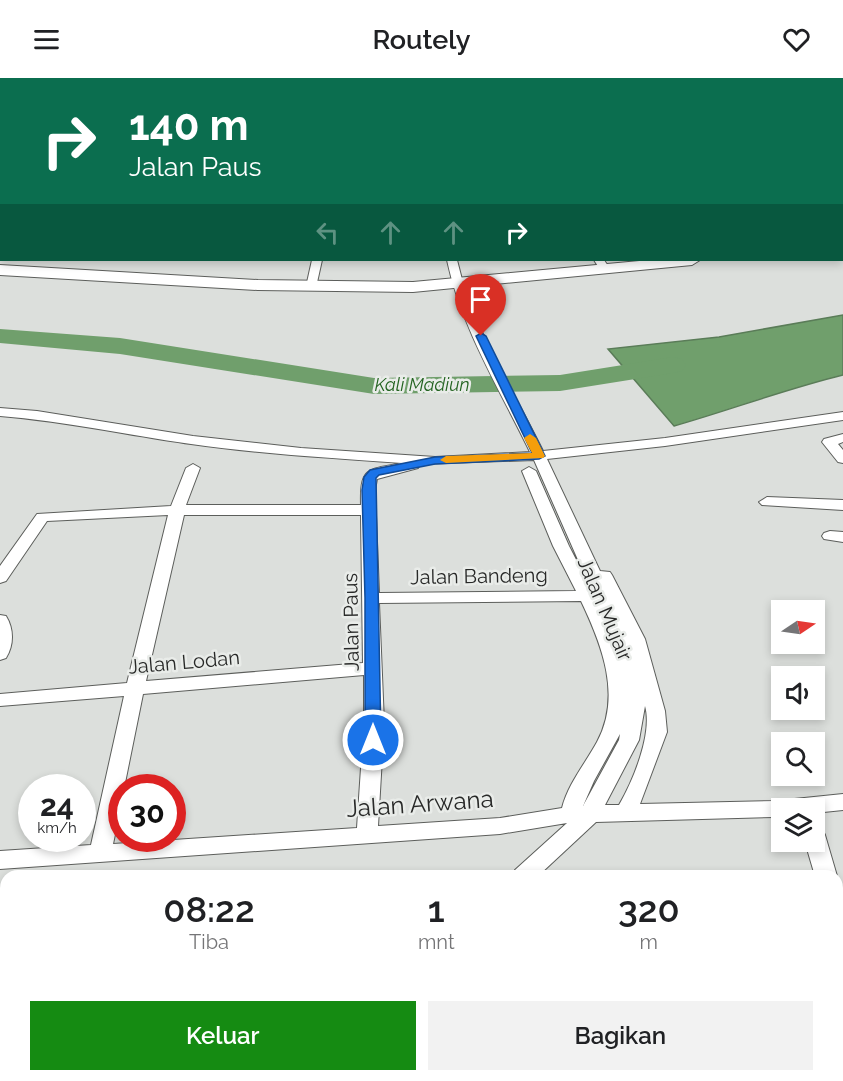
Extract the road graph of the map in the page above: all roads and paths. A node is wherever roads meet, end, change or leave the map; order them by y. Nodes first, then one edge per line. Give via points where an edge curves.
1 (317, 261) edge
2 (452, 261) edge
3 (670, 261) edge
4 (602, 264) edge
5 (0, 270) edge
6 (458, 283) junction
7 (311, 287) junction
8 (0, 412) edge
9 (843, 416) edge
10 (843, 438) edge
11 (843, 459) edge
12 (435, 460) junction
13 (535, 460) junction
14 (193, 468) dead end
15 (552, 469) dead end
16 (767, 502) dead end
17 (843, 505) edge
18 (177, 510) junction
19 (370, 510) junction
20 (0, 578) edge
21 (586, 596) junction
22 (372, 598) junction
23 (0, 620) edge
24 (0, 654) edge
25 (373, 668) junction
26 (135, 690) junction
27 (0, 700) edge
28 (843, 802) edge
29 (825, 805) edge
30 (771, 809) edge
31 (625, 812) junction
32 (581, 815) junction
33 (367, 834) junction
34 (819, 852) edge
35 (100, 853) junction
36 (0, 860) edge
37 (529, 870) edge
38 (824, 870) edge

1 - 7 street
2 - 6 street
3 - 4 main road
4 - 6 main road
5 - 7 main road
6 - 7 main road
6 - 13 street
8 - 12 street via 236,445
9 - 13 street
10 - 11 street via 829,442
12 - 13 street
12 - 19 street, Jalan Paus via 375,473 369,484
13 - 21 street
13 - 32 street, Jalan Mujair via 624,643 636,704 629,740
14 - 18 street
15 - 31 street via 636,639 656,711 657,732
16 - 17 street
18 - 19 street
18 - 20 street via 44,516
18 - 26 street
19 - 22 street, Jalan Paus
21 - 22 street, Jalan Bandeng
21 - 32 street via 609,645 618,698 616,721 572,806
22 - 25 street, Jalan Paus
23 - 24 street via 4,639
25 - 26 street, Jalan Lodan
25 - 33 street, Jalan Paus
26 - 27 street, Jalan Lodan
26 - 35 street
28 - 29 street, Jalan Arwana
30 - 31 street, Jalan Arwana
31 - 32 street, Jalan Arwana
32 - 33 street, Jalan Arwana via 492,827
32 - 37 street, Jalan Mujair
33 - 35 street, Jalan Arwana
34 - 38 street
35 - 36 street, Jalan Arwana

